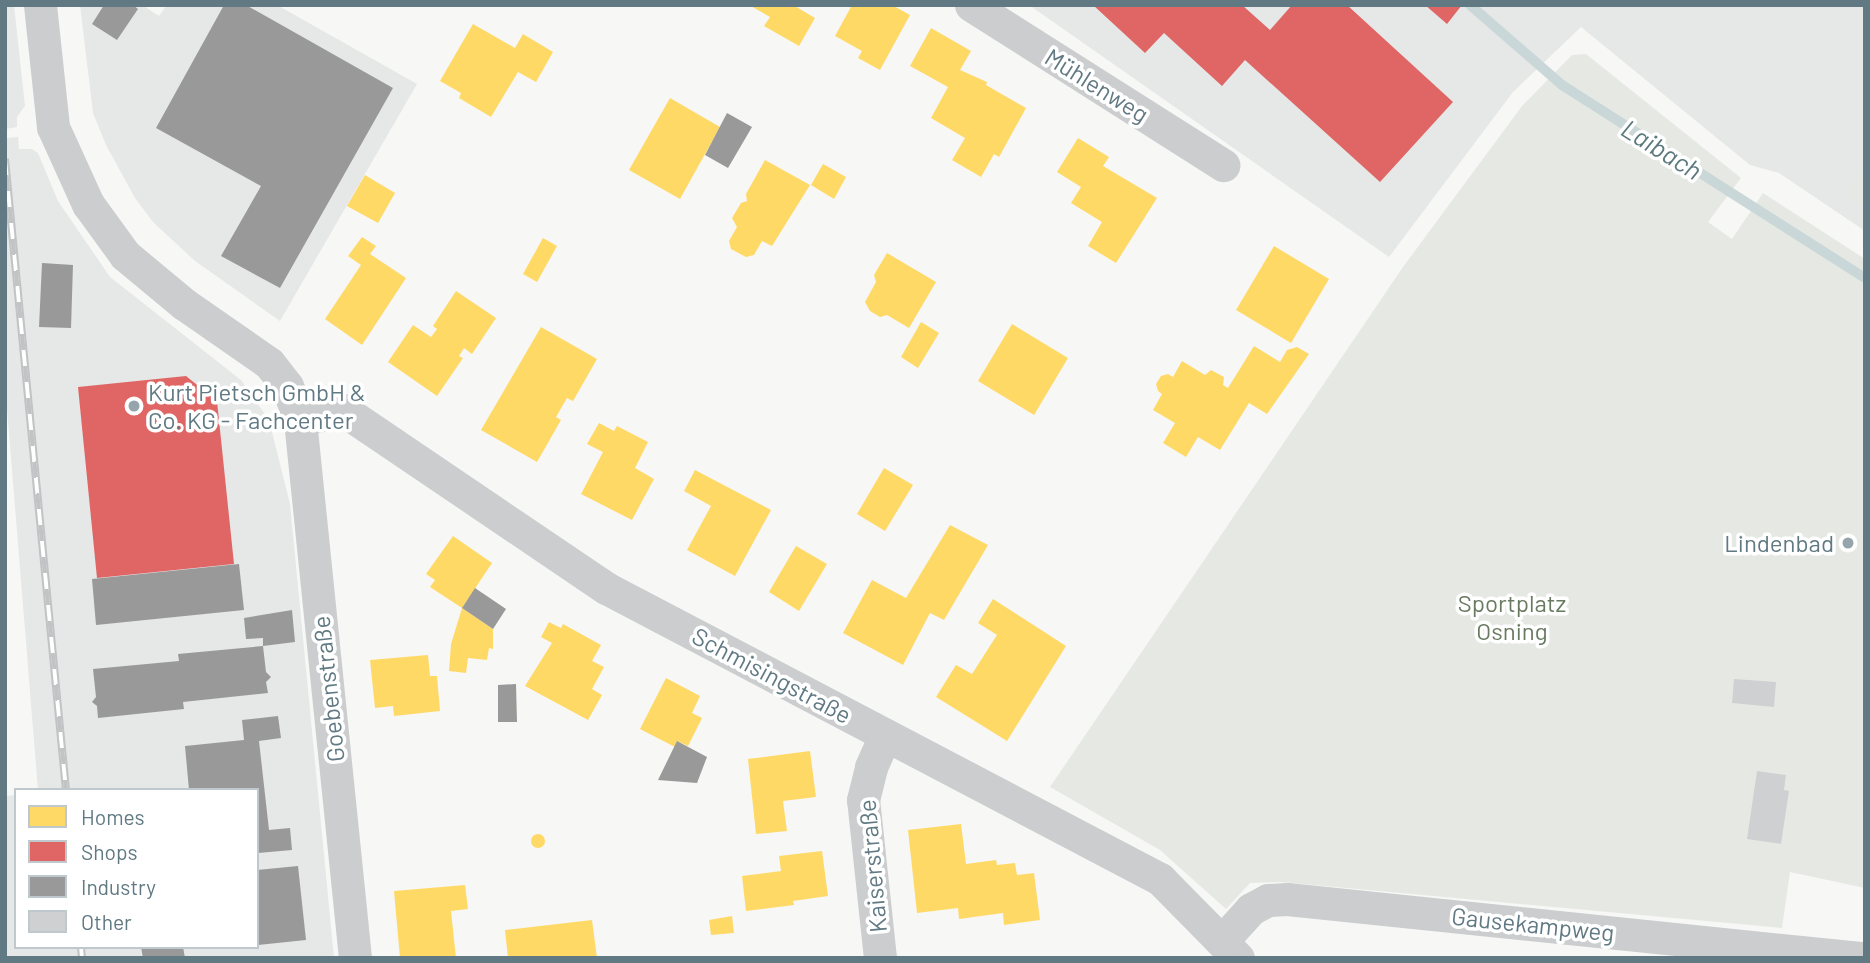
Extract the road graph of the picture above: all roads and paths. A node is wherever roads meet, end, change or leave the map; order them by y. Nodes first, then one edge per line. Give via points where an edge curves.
1 (40, 5) edge
2 (971, 5) edge
3 (1223, 165) dead end
4 (300, 420) junction
5 (886, 735) junction
6 (1230, 950) edge
7 (355, 958) edge
8 (880, 958) edge
9 (1860, 958) edge

1 - 4 street, Goebenstraße via 52,127 88,204 125,255 184,304 269,363 287,386
2 - 3 street, Mühlenweg
4 - 5 street, Schmisingstraße via 343,410 606,587
4 - 7 street, Goebenstraße
5 - 6 street, Schmisingstraße via 1160,878
5 - 8 street, Kaiserstraße via 863,800
6 - 9 street, Gausekampweg via 1251,909 1268,900 1287,899

